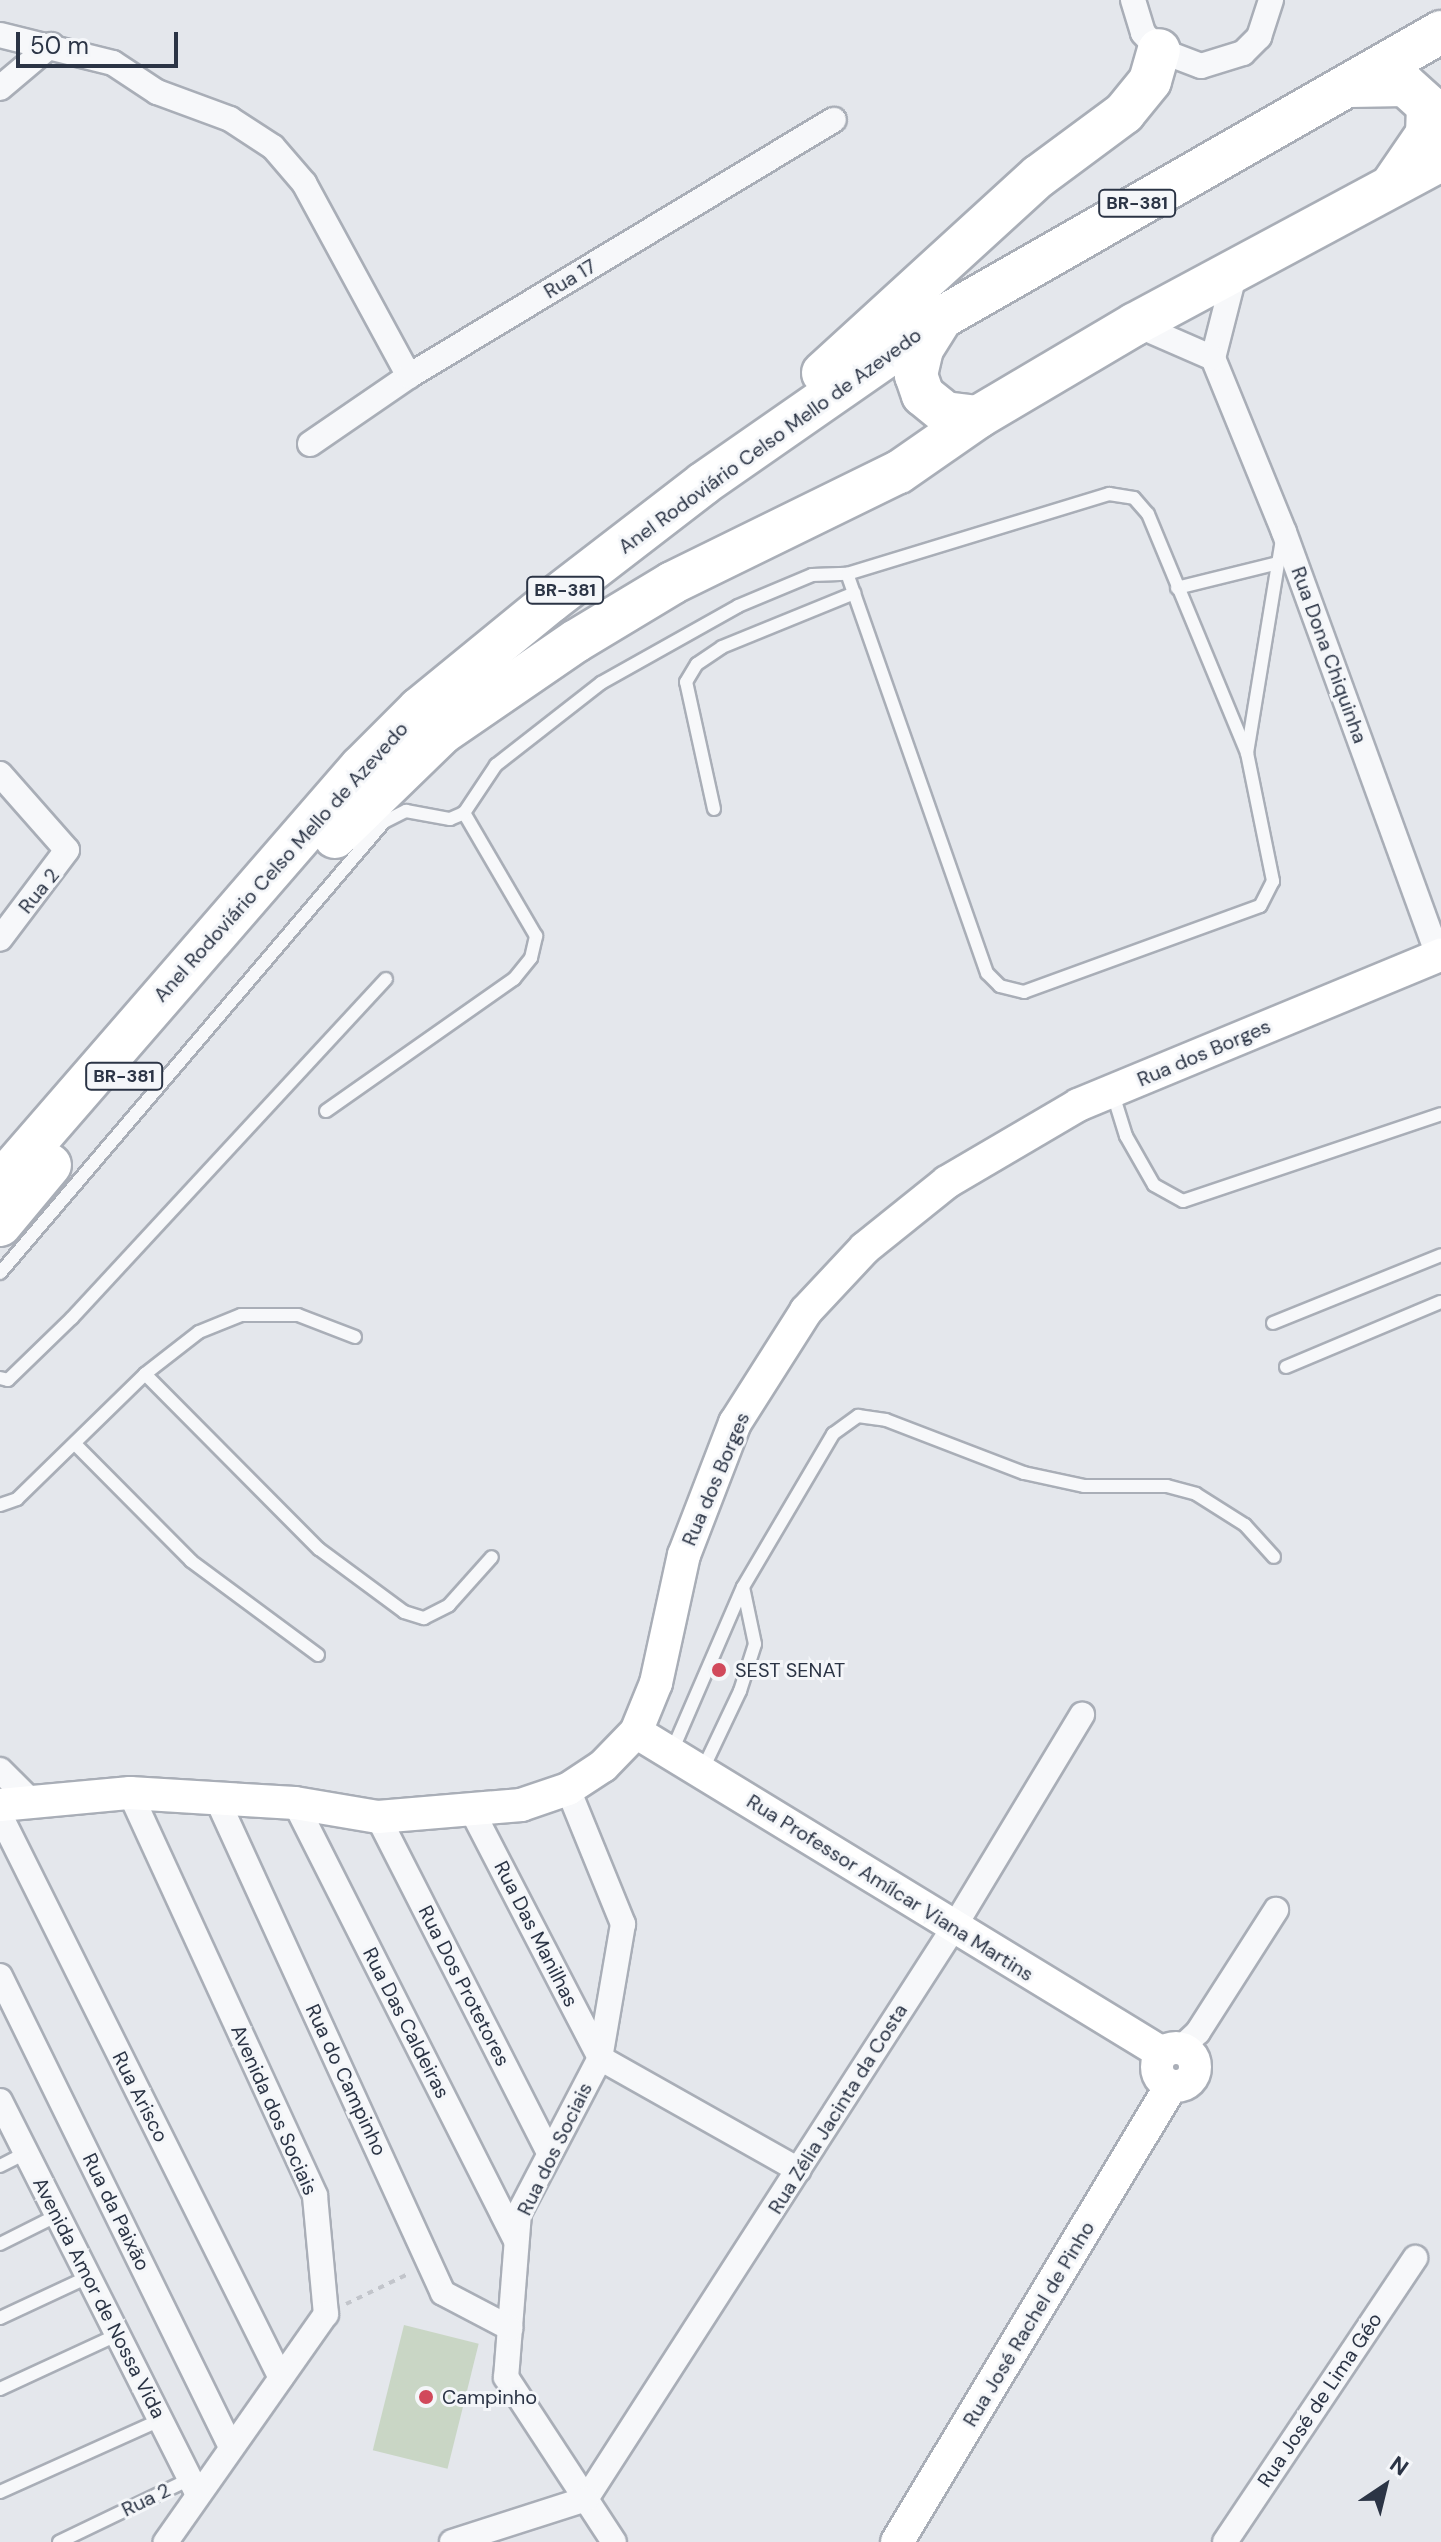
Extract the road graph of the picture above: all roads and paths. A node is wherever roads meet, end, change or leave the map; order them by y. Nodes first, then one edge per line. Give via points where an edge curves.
1 (1133, 0) edge
2 (1271, 0) edge
3 (1441, 32) edge
4 (0, 35) edge
5 (51, 45) junction
6 (1159, 50) junction
7 (0, 88) edge
8 (1335, 90) junction
9 (834, 120) dead end
10 (1441, 160) edge
11 (1388, 189) junction
12 (1236, 268) junction
13 (941, 318) junction
14 (1135, 324) junction
15 (1213, 358) junction
16 (409, 376) junction
17 (978, 417) junction
18 (310, 444) dead end
19 (704, 483) junction
20 (1284, 532) junction
21 (1278, 563) junction
22 (847, 574) junction
23 (1177, 588) junction
24 (854, 593) junction
25 (1247, 753) junction
26 (0, 774) edge
27 (714, 809) dead end
28 (464, 813) junction
29 (0, 939) edge
30 (1440, 955) edge
31 (386, 979) dead end
32 (1112, 1091) junction
33 (326, 1111) dead end
34 (1441, 1114) edge
35 (0, 1183) edge
36 (0, 1225) edge
37 (1441, 1255) edge
38 (0, 1273) edge
39 (1441, 1302) edge
40 (1273, 1323) dead end
41 (355, 1337) dead end
42 (1286, 1367) dead end
43 (145, 1374) junction
44 (0, 1378) edge
45 (75, 1444) junction
46 (0, 1505) edge
47 (492, 1557) dead end
48 (1274, 1557) dead end
49 (743, 1587) junction
50 (318, 1655) dead end
51 (1082, 1715) dead end
52 (636, 1732) junction
53 (671, 1754) junction
54 (0, 1770) edge
55 (702, 1772) junction
56 (568, 1789) junction
57 (130, 1793) junction
58 (217, 1799) junction
59 (15, 1803) edge
60 (295, 1803) junction
61 (471, 1809) junction
62 (0, 1815) edge
63 (378, 1817) junction
64 (1276, 1910) dead end
65 (954, 1927) junction
66 (0, 1976) edge
67 (600, 2058) junction
68 (1170, 2063) junction
69 (0, 2101) edge
70 (26, 2153) junction
71 (550, 2154) junction
72 (0, 2166) edge
73 (799, 2170) junction
74 (58, 2215) junction
75 (517, 2242) junction
76 (0, 2244) edge
77 (1415, 2258) dead end
78 (430, 2263) junction
79 (88, 2277) junction
80 (326, 2314) junction
81 (0, 2318) edge
82 (510, 2328) junction
83 (117, 2335) junction
84 (281, 2378) junction
85 (0, 2389) edge
86 (160, 2420) junction
87 (231, 2447) junction
88 (194, 2487) junction
89 (0, 2492) edge
90 (586, 2499) junction
91 (59, 2542) edge
92 (166, 2542) edge
93 (452, 2542) edge
94 (614, 2542) edge
95 (897, 2542) edge
96 (1225, 2542) edge

1 - 6 street via 1143,33
2 - 6 street via 1259,37 1223,63 1201,66
3 - 8 highway, Anel Rodoviário Celso Mello de Azevedo / BR-381
4 - 5 street
5 - 7 street
5 - 16 street via 113,63 157,92 230,119 273,147 304,183
6 - 19 highway via 1150,81 1124,113 1039,176
8 - 11 highway via 1365,83 1405,85 1428,106 1427,134
8 - 13 highway, Anel Rodoviário Celso Mello de Azevedo / BR-381
9 - 16 street, Rua 17
10 - 11 highway, Anel Rodoviário Celso Mello de Azevedo / BR-381
11 - 12 highway, Anel Rodoviário Celso Mello de Azevedo / BR-381
12 - 14 highway, Anel Rodoviário Celso Mello de Azevedo / BR-381
12 - 15 street
13 - 17 highway via 922,349 916,375 923,395 945,413
13 - 19 highway, Anel Rodoviário Celso Mello de Azevedo / BR-381
14 - 15 street
14 - 17 highway, Anel Rodoviário Celso Mello de Azevedo / BR-381
15 - 20 street, Rua Dona Chiquinha
16 - 18 street, Rua 17
17 - 36 highway, Anel Rodoviário Celso Mello de Azevedo / BR-381 via 899,472 672,583 442,733 248,926
19 - 35 highway, Anel Rodoviário Celso Mello de Azevedo / BR-381 via 419,709
20 - 21 lane
20 - 30 street, Rua Dona Chiquinha
21 - 23 lane
21 - 25 lane
22 - 23 lane via 1109,494 1134,498 1148,514
22 - 24 lane
22 - 28 lane via 812,575 738,606 601,683 496,765
23 - 25 lane
24 - 25 lane via 987,973 1000,986 1024,992 1260,906 1273,881
24 - 27 lane via 722,647 691,673 686,682 688,704
26 - 29 street, Rua 2 via 67,850 64,861
28 - 33 lane via 536,936 531,958 514,979
28 - 38 lane via 450,819 406,811 384,822
30 - 32 street, Rua dos Borges
31 - 44 lane via 83,1307 8,1380
32 - 34 lane via 1126,1136 1154,1185 1183,1201
32 - 52 street, Rua dos Borges via 1078,1105 947,1182 865,1248 806,1311 735,1423 684,1555 656,1683
37 - 40 lane
39 - 42 lane
41 - 43 lane via 298,1315 241,1315 199,1332
43 - 45 lane
43 - 47 lane via 319,1549 404,1612 424,1618 449,1605
45 - 46 lane via 17,1499
45 - 50 lane via 191,1561
48 - 49 lane via 1245,1525 1196,1494 1167,1486 1084,1486 1024,1473 886,1420 858,1416 833,1434
49 - 53 lane
49 - 55 lane via 755,1644 740,1691
51 - 65 street, Rua Zélia Jacinta da Costa
52 - 53 street, Rua Professor Amílcar Viana Martins
52 - 56 street, Rua dos Borges via 603,1766
53 - 55 street, Rua Professor Amílcar Viana Martins
54 - 59 street
55 - 65 street, Rua Professor Amílcar Viana Martins
56 - 61 street, Rua dos Borges via 521,1805
56 - 67 street, Rua dos Sociais via 623,1924
57 - 58 street, Rua dos Borges
57 - 59 street, Rua dos Borges
57 - 80 street, Avenida dos Sociais via 315,2196
58 - 60 street, Rua dos Borges
58 - 78 street, Rua do Campinho
60 - 63 street, Rua dos Borges
60 - 75 street, Rua Das Caldeiras
61 - 63 street, Rua dos Borges
61 - 67 street, Rua Das Manilhas
62 - 84 street, Rua Arisco
63 - 71 street, Rua Dos Protetores
64 - 68 street, Rua José Rachel de Pinho
65 - 68 street, Rua Professor Amílcar Viana Martins
65 - 73 street, Rua Zélia Jacinta da Costa
66 - 87 street, Rua da Paixão
67 - 71 street, Rua dos Sociais
67 - 73 street
68 - 95 street, Rua José Rachel de Pinho
69 - 70 street, Avenida Amor de Nossa Vida
70 - 72 lane
70 - 74 street, Avenida Amor de Nossa Vida
71 - 75 street, Rua dos Sociais via 519,2213
73 - 90 street, Rua Zélia Jacinta da Costa
74 - 76 lane
74 - 79 street, Avenida Amor de Nossa Vida
75 - 82 street, Rua dos Sociais
77 - 96 street, Rua José de Lima Géo
78 - 80 path
78 - 82 street, Rua do Campinho via 443,2293
79 - 81 lane
79 - 83 street, Avenida Amor de Nossa Vida
80 - 84 street
82 - 90 street, Rua dos Sociais via 506,2377
83 - 85 lane
83 - 86 street, Avenida Amor de Nossa Vida
84 - 87 street
86 - 88 street, Avenida Amor de Nossa Vida
86 - 89 lane
87 - 88 street
88 - 91 lane, Rua 2
88 - 92 street
90 - 93 street
90 - 94 street, Rua dos Sociais

